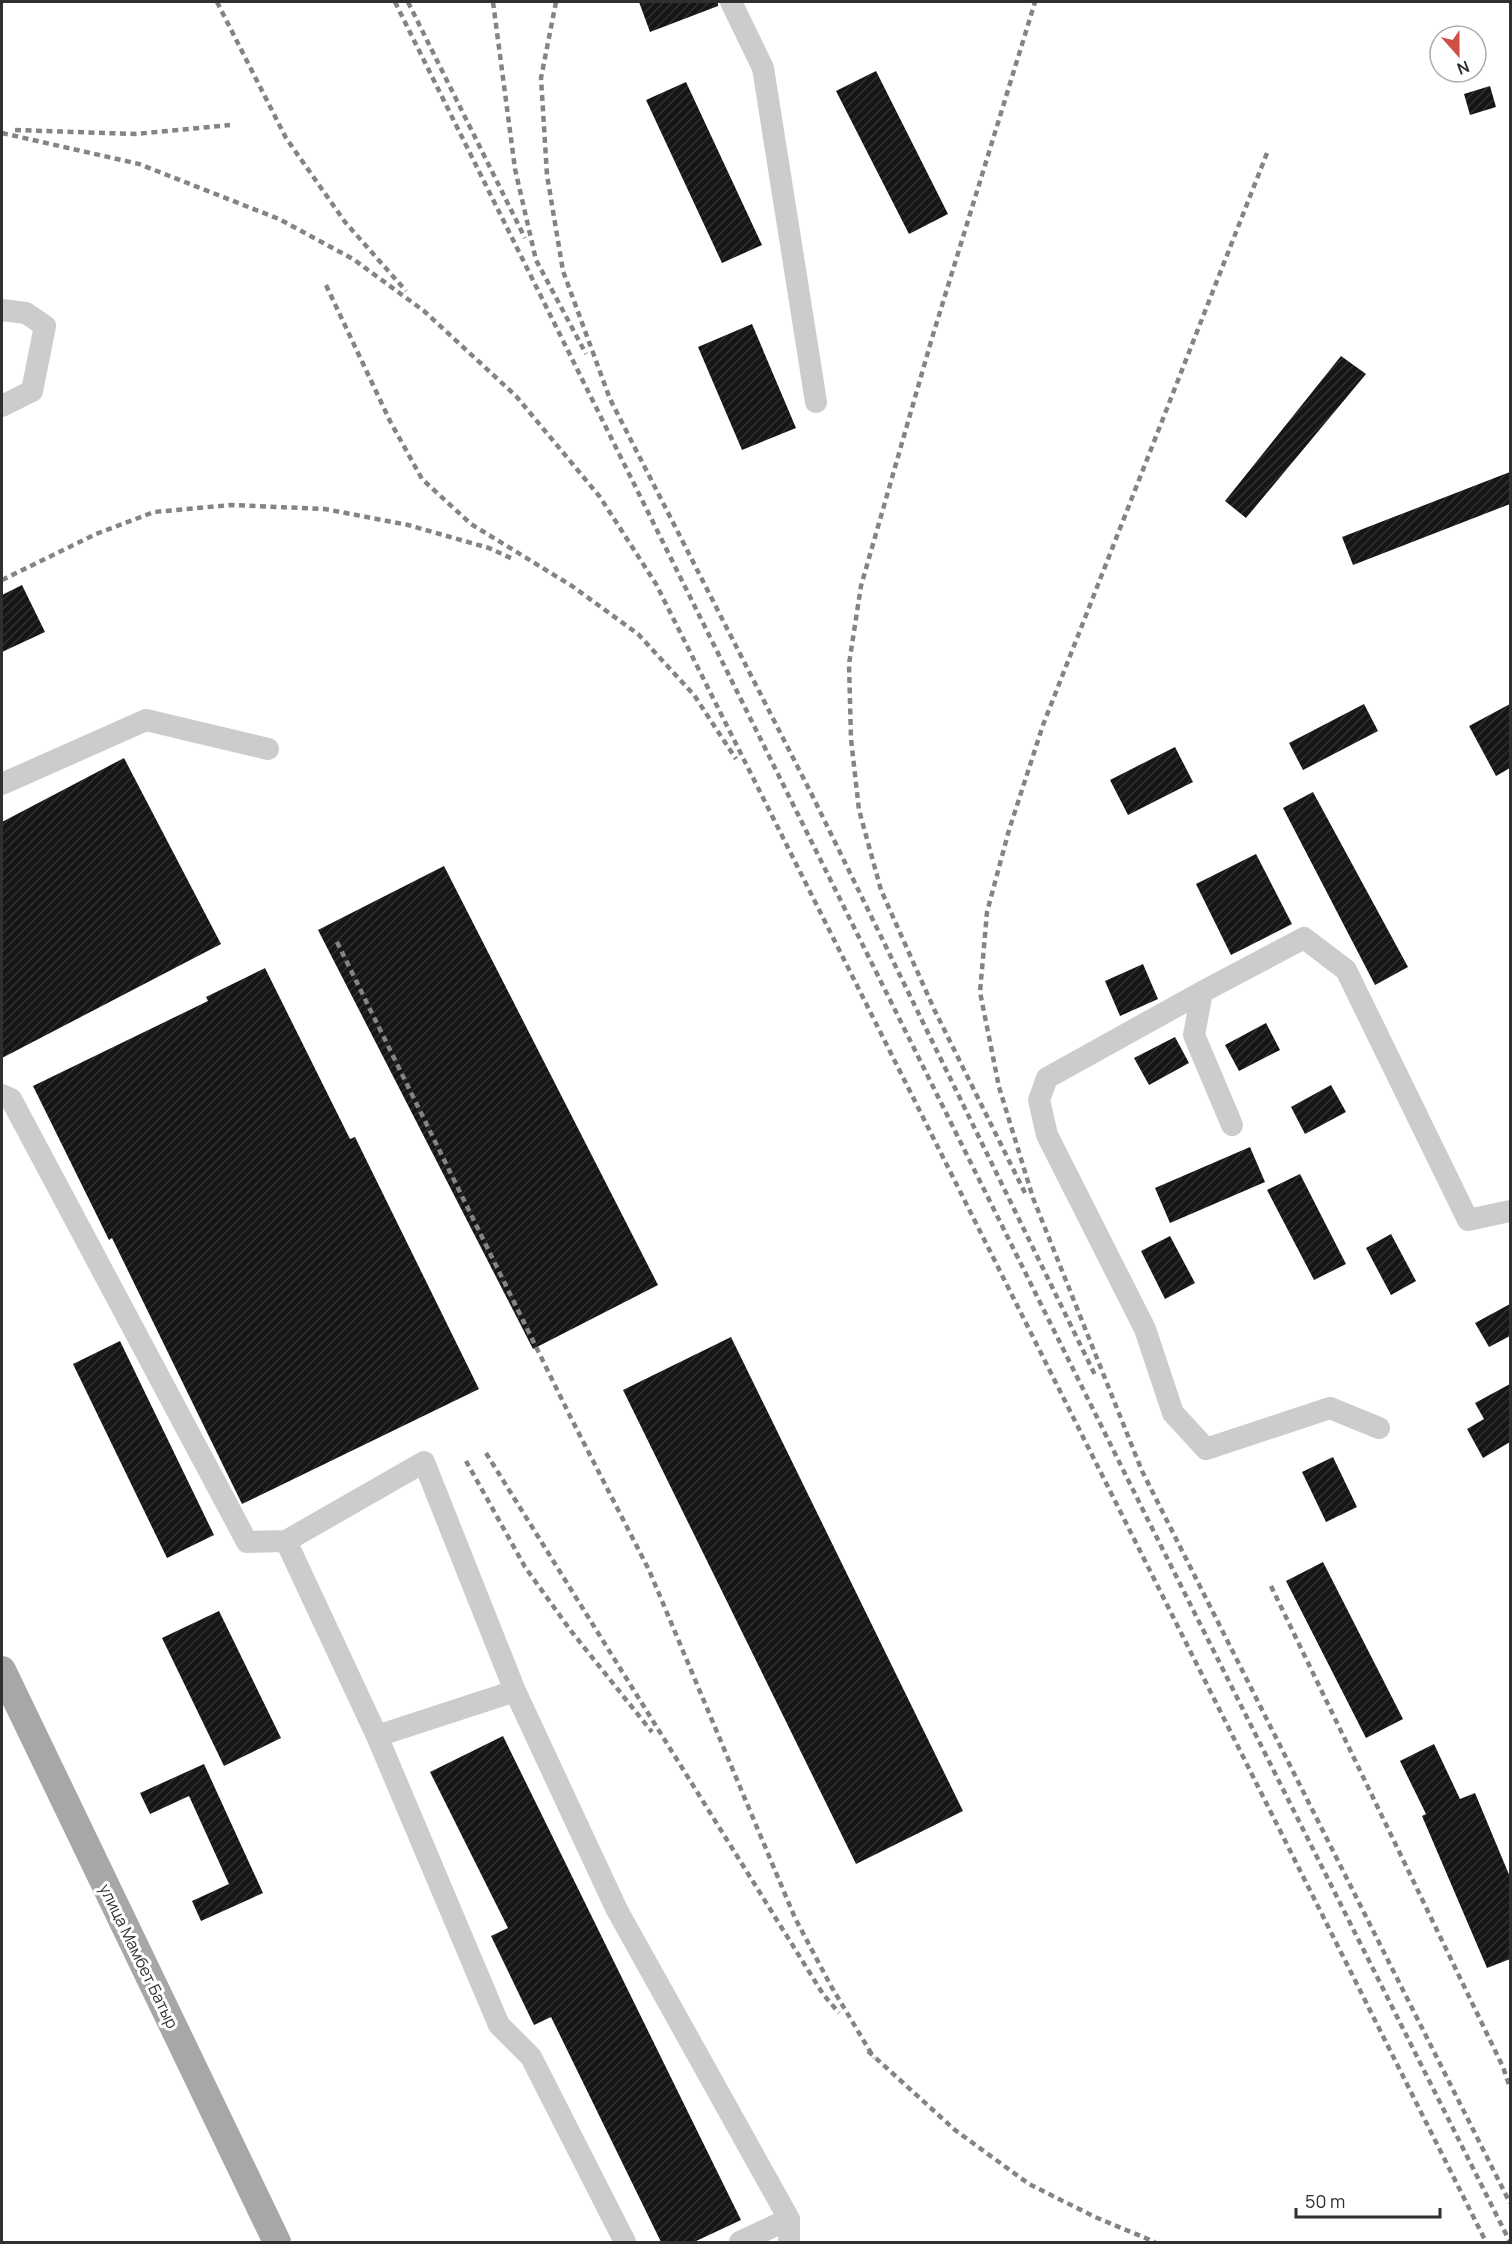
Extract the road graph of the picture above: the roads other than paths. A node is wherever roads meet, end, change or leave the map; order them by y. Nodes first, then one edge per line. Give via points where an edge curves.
1 (731, 2) edge
2 (2, 310) edge
3 (816, 402) dead end
4 (2, 406) edge
5 (268, 749) dead end
6 (2, 784) edge
7 (1203, 992) junction
8 (2, 1095) edge
9 (1232, 1125) dead end
10 (1510, 1211) edge
11 (1379, 1428) dead end
12 (286, 1541) junction
13 (2, 1670) edge
14 (515, 1691) junction
15 (377, 1736) junction
16 (789, 2219) junction
17 (277, 2242) edge
18 (625, 2242) edge
19 (740, 2242) edge
20 (789, 2242) edge

1 - 3 street via 763,68
2 - 4 street via 26,313 45,326 32,392
5 - 6 street via 146,720
7 - 9 street via 1194,1035
7 - 10 street via 1304,938 1346,970 1468,1220
7 - 11 street via 1047,1078 1039,1100 1047,1135 1145,1329 1173,1413 1206,1449 1330,1408
8 - 12 street via 11,1100 247,1542
12 - 14 street via 424,1462
12 - 15 street
13 - 17 main road, улица Мамбет Батыр
14 - 15 street
14 - 16 street via 617,1910
15 - 18 street via 499,2025 531,2057
16 - 19 street
16 - 20 street

